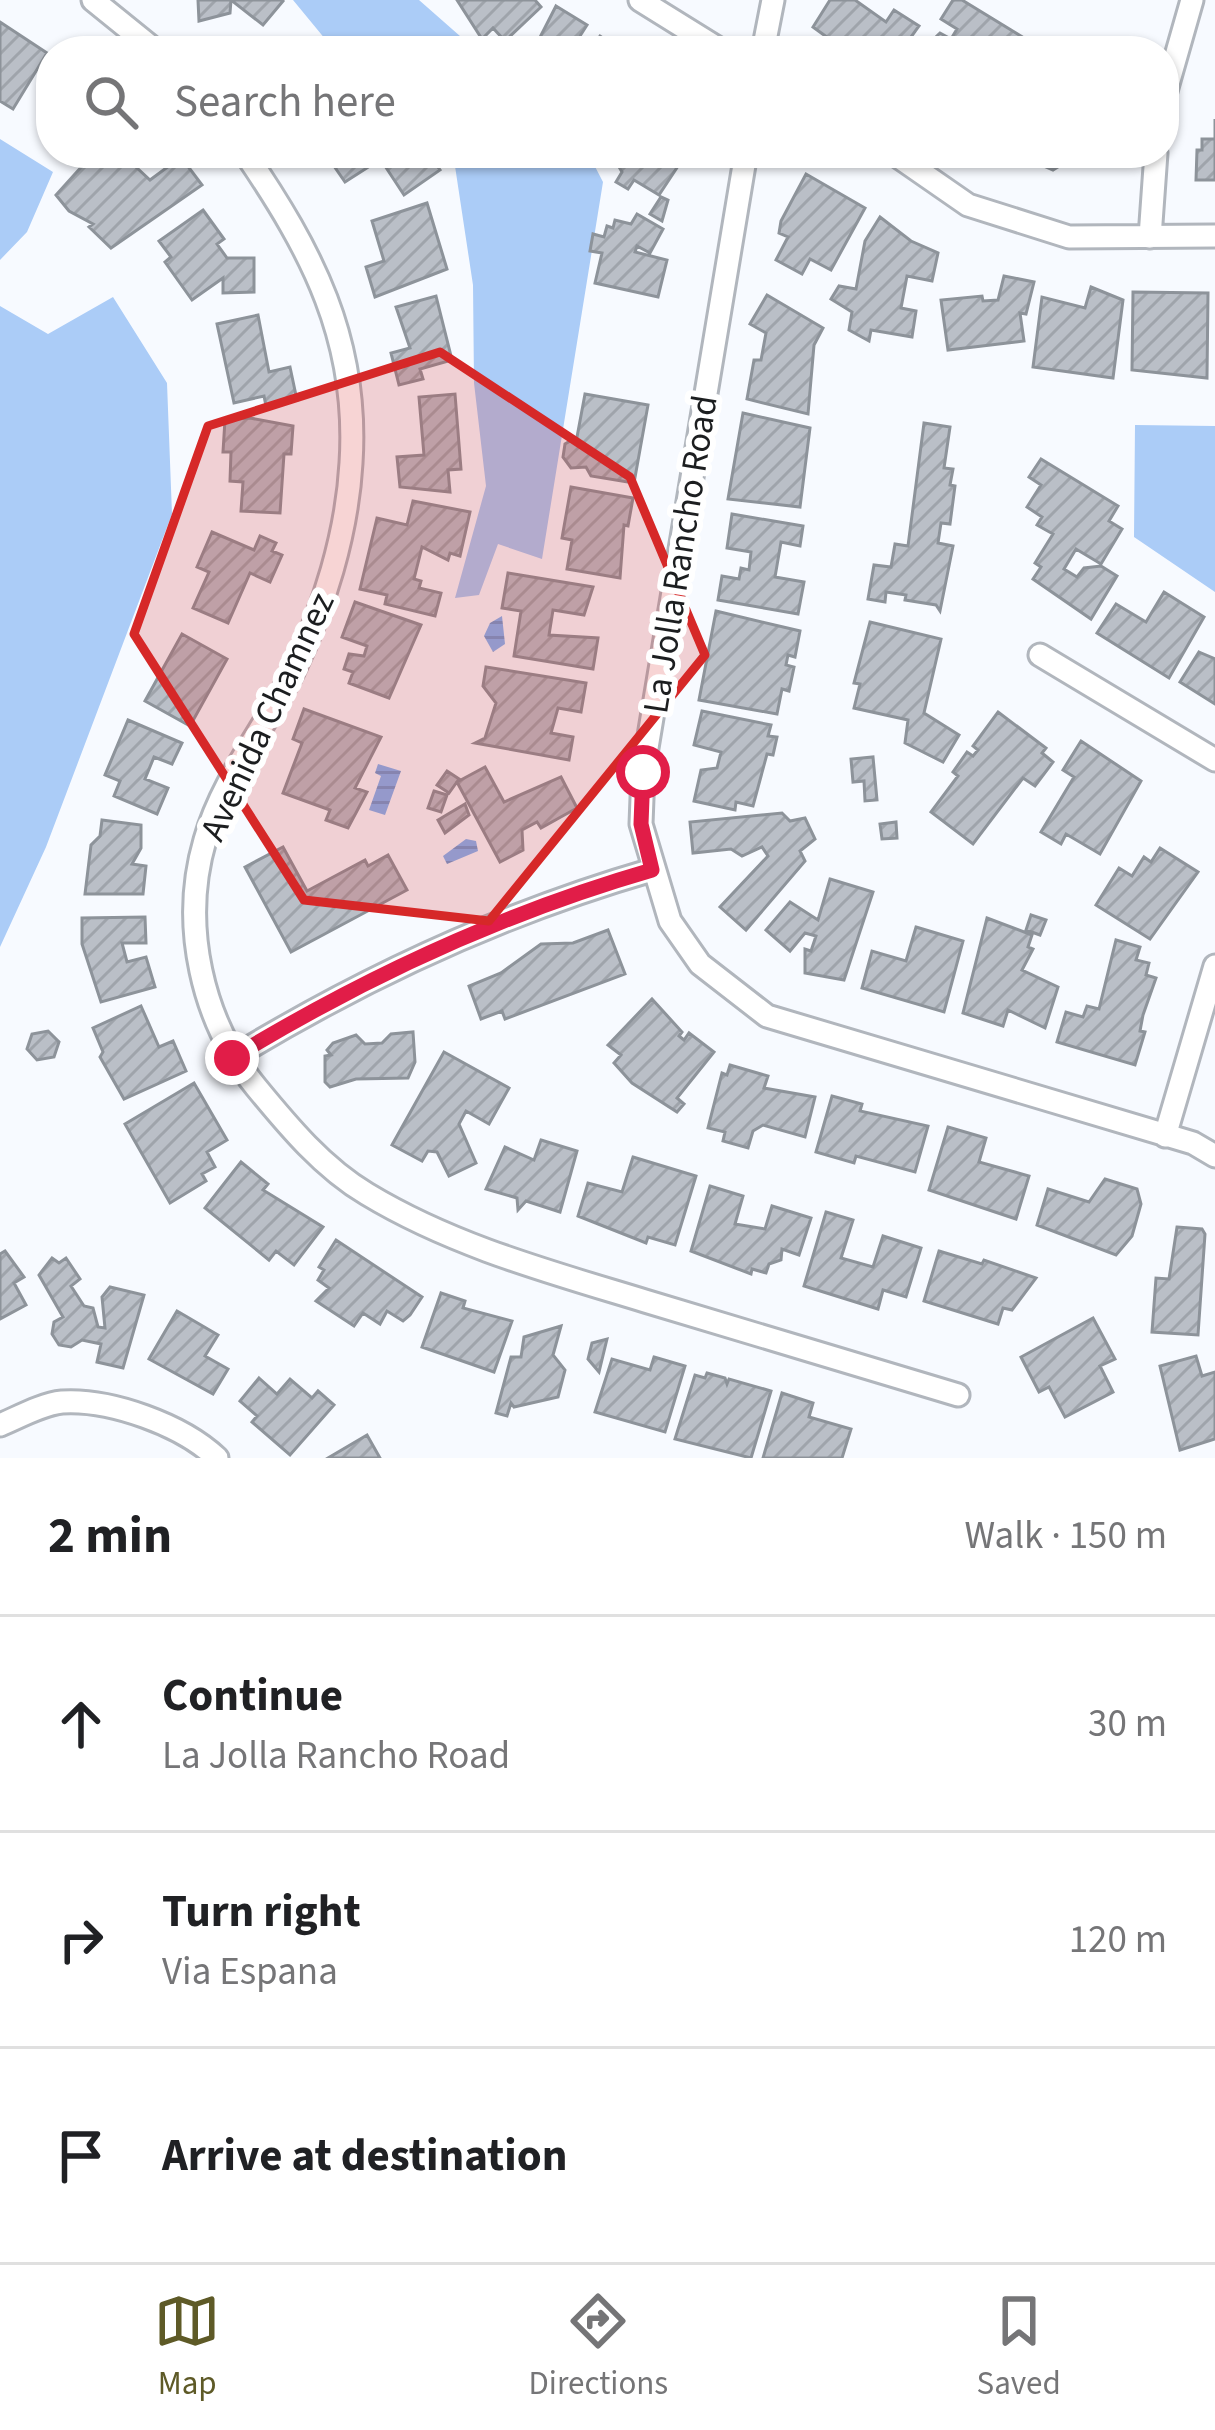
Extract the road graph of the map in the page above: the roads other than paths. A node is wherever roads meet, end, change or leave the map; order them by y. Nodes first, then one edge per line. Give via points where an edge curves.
1 (93, 0) edge
2 (640, 0) edge
3 (773, 0) edge
4 (1192, 0) edge
5 (138, 36) edge
6 (698, 36) edge
7 (767, 36) edge
8 (1179, 46) edge
9 (255, 168) edge
10 (744, 168) edge
11 (915, 168) edge
12 (1155, 168) edge
13 (1215, 236) edge
14 (1150, 237) junction
15 (1040, 655) dead end
16 (1215, 760) edge
17 (652, 870) junction
18 (1215, 966) edge
19 (232, 1058) junction
20 (1165, 1136) junction
21 (1215, 1156) edge
22 (958, 1395) dead end
23 (0, 1425) edge
24 (217, 1458) edge

1 - 5 street
2 - 6 street
3 - 7 street
4 - 8 street
9 - 19 street, Avenida Chamnez via 301,235 333,310 352,420 351,466 337,558 294,670 204,841 194,917 205,992
10 - 17 street, La Jolla Rancho Road via 643,772 641,824
11 - 14 street via 968,205 1069,237
12 - 14 street
13 - 14 street
15 - 16 street
17 - 19 street via 541,902 332,996
17 - 20 street, La Jolla Rancho Road via 670,921 700,964 767,1016
18 - 20 street
19 - 22 street, Avenida Chamnez via 296,1136 364,1193 485,1252
20 - 21 street, La Jolla Rancho Road
23 - 24 street via 58,1402 98,1405 194,1436

